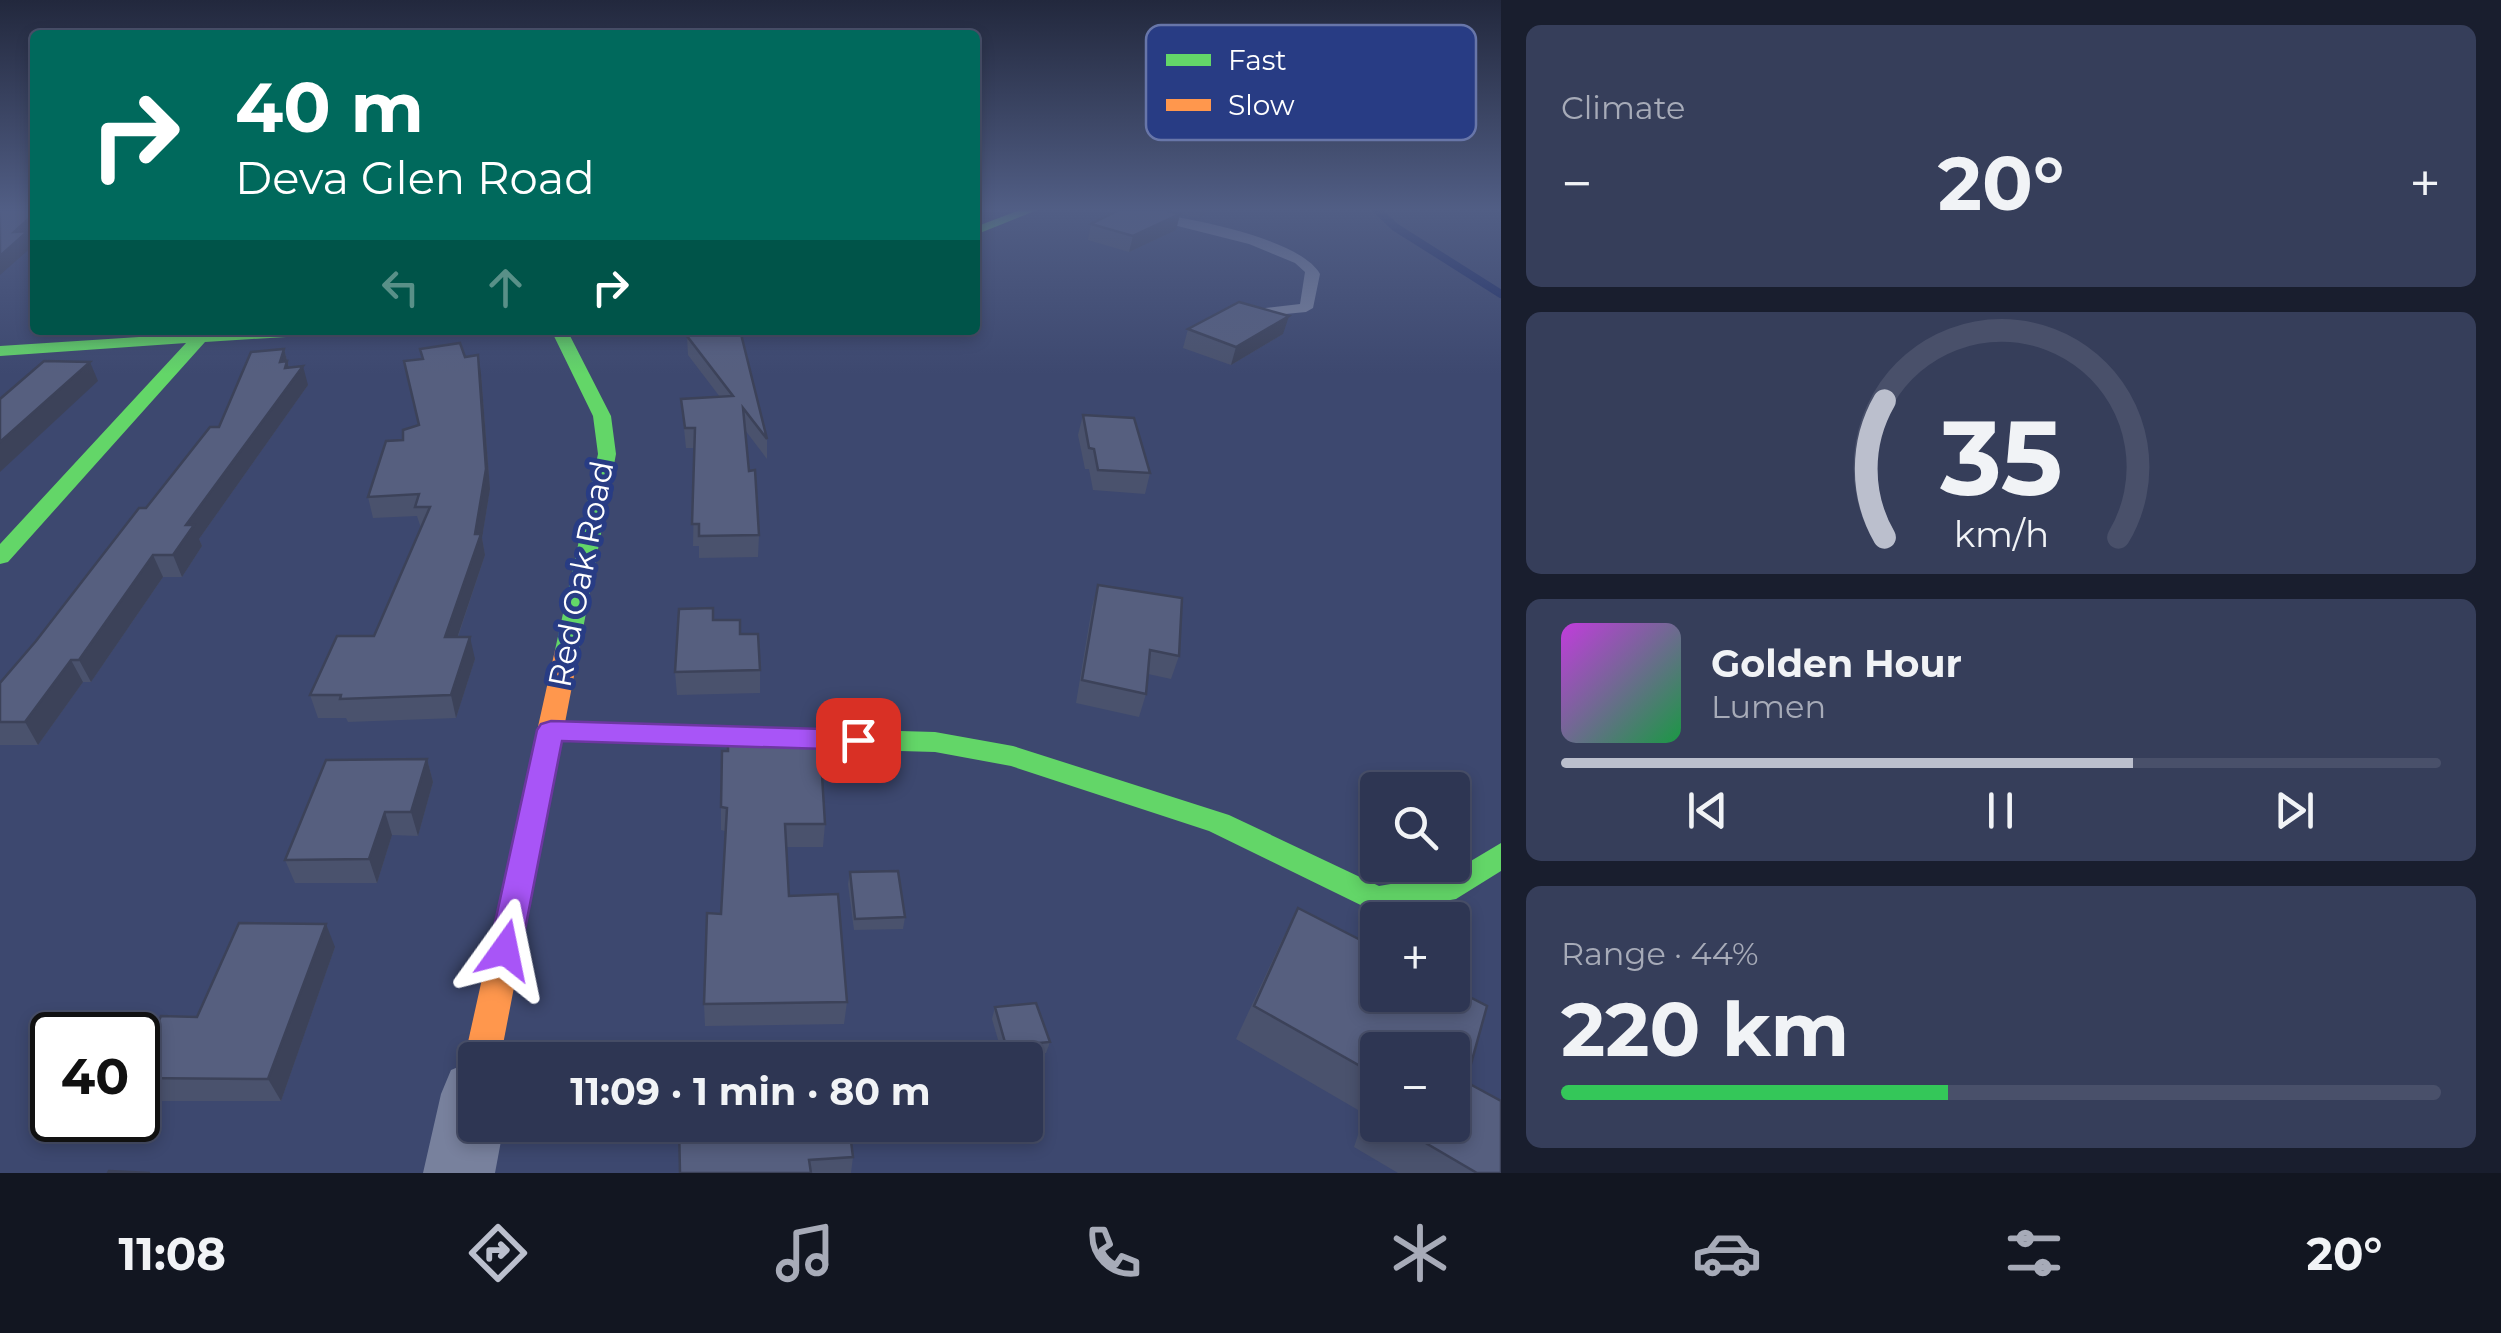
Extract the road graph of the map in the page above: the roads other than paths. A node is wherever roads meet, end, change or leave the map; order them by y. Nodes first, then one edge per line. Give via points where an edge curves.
1 (1308, 265) edge
2 (1242, 316) edge
3 (244, 335) edge
4 (562, 335) edge
5 (121, 336) edge
6 (200, 338) junction
7 (0, 351) edge
8 (0, 557) edge
9 (551, 730) junction
10 (1501, 855) edge
11 (486, 1042) edge
12 (465, 1142) edge
13 (458, 1173) edge

1 - 2 lane via 1314,277 1306,308
3 - 6 street
4 - 9 street, Red Oak Road via 602,416 607,454
5 - 6 street
5 - 7 street
6 - 8 street
9 - 10 street via 935,742 1014,756 1220,822 1377,900 1456,886
9 - 11 street, Red Oak Road
12 - 13 street

